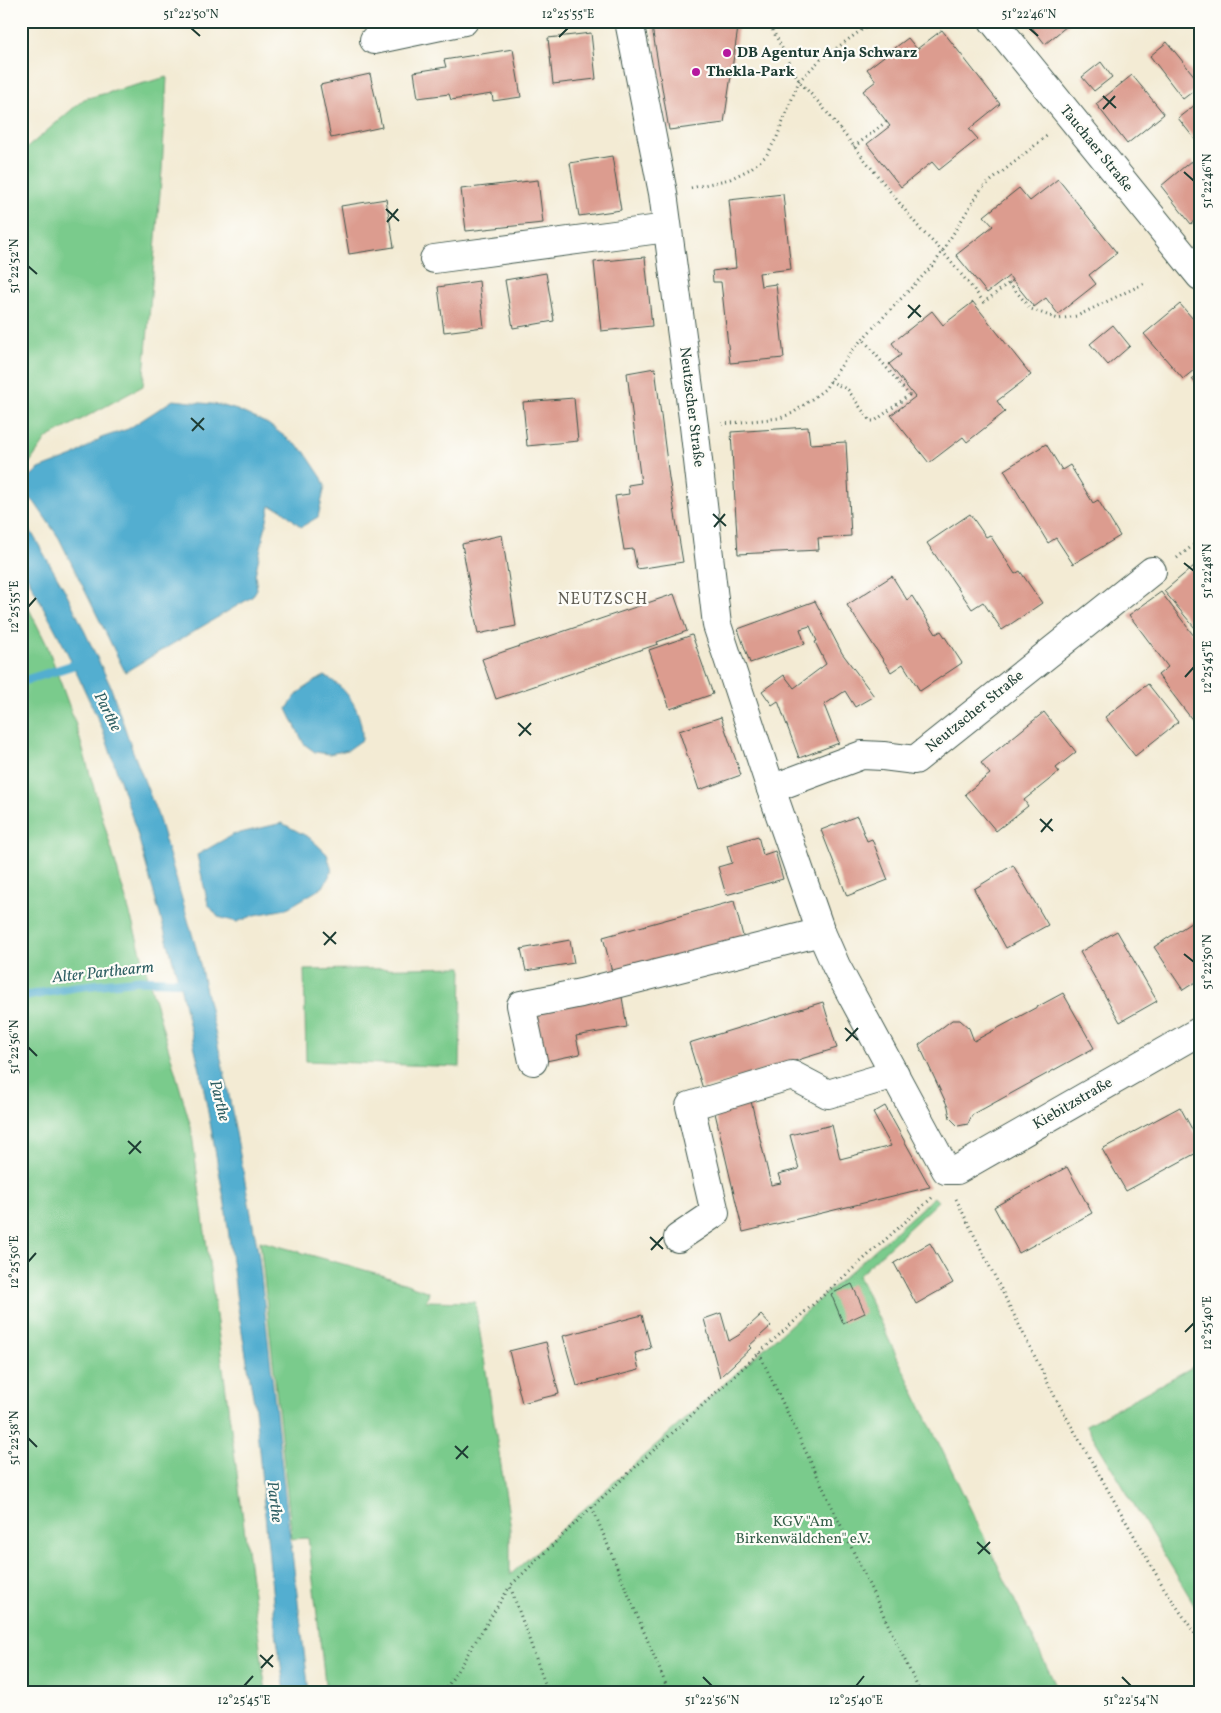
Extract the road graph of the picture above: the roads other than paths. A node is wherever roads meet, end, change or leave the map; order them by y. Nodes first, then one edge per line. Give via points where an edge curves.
1 (464, 21) edge
2 (629, 21) edge
3 (993, 21) edge
4 (374, 40) dead end
5 (668, 228) junction
6 (434, 259) dead end
7 (1200, 276) edge
8 (1152, 571) dead end
9 (771, 789) junction
10 (821, 932) junction
11 (1200, 1031) edge
12 (533, 1061) dead end
13 (895, 1074) junction
14 (946, 1170) joint
15 (678, 1238) dead end

1 - 4 street
2 - 5 street, Neutzscher Straße
3 - 7 street, Tauchaer Straße
5 - 6 street
5 - 9 street, Neutzscher Straße via 717,624
8 - 9 street, Neutzscher Straße via 915,760 862,755
9 - 10 street, Neutzscher Straße
10 - 12 street via 581,993 521,1005
10 - 13 street, Neutzscher Straße
11 - 14 street, Kiebitzstraße via 957,1170
13 - 14 street, Neutzscher Straße
13 - 15 street via 828,1094 792,1075 690,1106 715,1213

